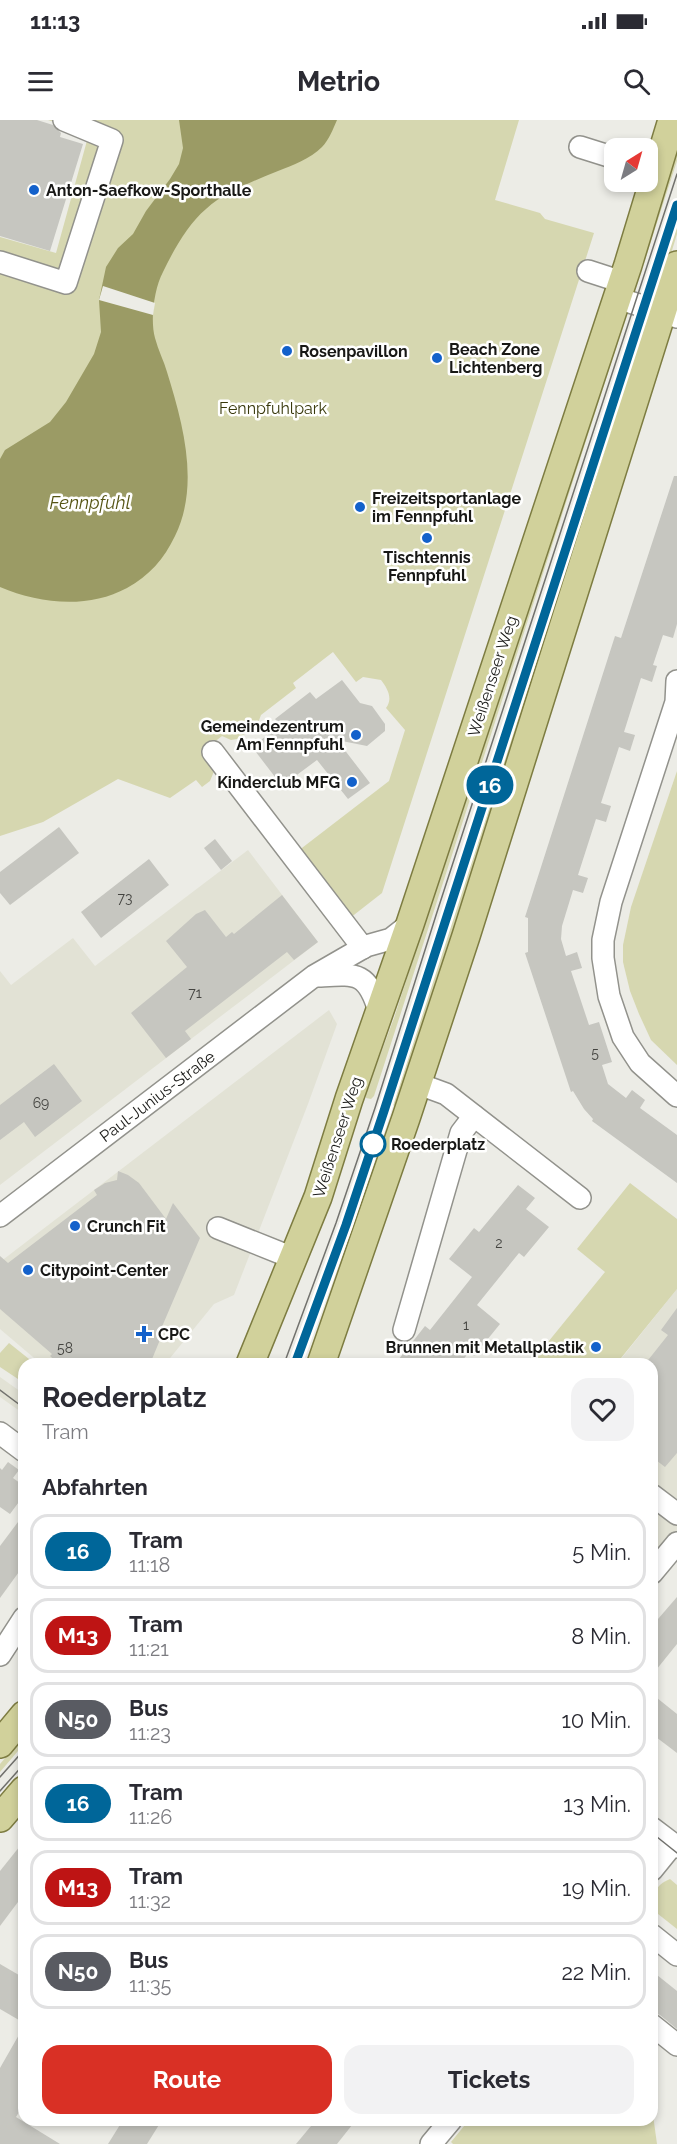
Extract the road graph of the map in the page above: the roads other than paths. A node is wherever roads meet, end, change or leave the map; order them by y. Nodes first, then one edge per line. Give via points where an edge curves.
1 (64, 120) edge
2 (672, 120) edge
3 (579, 147) dead end
4 (604, 155) edge
5 (658, 156) edge
6 (647, 192) edge
7 (0, 262) edge
8 (677, 265) edge
9 (588, 271) dead end
10 (620, 290) junction
11 (669, 315) edge
12 (677, 681) edge
13 (676, 702) edge
14 (213, 752) dead end
15 (410, 924) junction
16 (363, 948) junction
17 (314, 976) junction
18 (379, 1011) junction
19 (417, 1083) junction
20 (677, 1096) edge
21 (474, 1116) junction
22 (580, 1198) dead end
23 (0, 1216) edge
24 (218, 1228) dead end
25 (293, 1258) junction
26 (404, 1330) dead end
27 (252, 1358) edge
28 (323, 1358) edge
29 (0, 1433) edge
30 (18, 1446) edge
31 (658, 1500) edge
32 (677, 1514) edge
33 (677, 1543) edge
34 (658, 1566) edge
35 (18, 1627) edge
36 (0, 1655) edge
37 (18, 1722) edge
38 (0, 1744) edge
39 (18, 1798) edge
40 (0, 1818) edge
41 (658, 1833) edge
42 (675, 1846) edge
43 (658, 1864) edge
44 (658, 1940) edge
45 (677, 1955) edge
46 (658, 2030) edge
47 (677, 2045) edge
48 (446, 2126) edge
49 (431, 2144) edge

1 - 7 street via 112,140 66,283
2 - 5 main road, Weißenseer Weg
3 - 4 street
6 - 10 main road, Weißenseer Weg
8 - 11 main road
9 - 10 street
10 - 11 street
10 - 15 main road, Weißenseer Weg
11 - 19 main road
12 - 13 street
13 - 20 street via 611,902 603,958 609,996 623,1037 640,1063
14 - 16 street
15 - 16 street, Paul-Junius-Straße via 391,939
15 - 18 main road, Weißenseer Weg
16 - 17 street, Paul-Junius-Straße
17 - 18 street via 348,974 367,983
17 - 23 street, Paul-Junius-Straße
18 - 25 main road, Weißenseer Weg via 318,1197
19 - 21 street via 446,1094
19 - 28 main road
21 - 22 street
21 - 26 street via 461,1132
24 - 25 street
25 - 27 main road, Weißenseer Weg
29 - 30 street
31 - 32 street
33 - 34 street
35 - 36 street
37 - 38 main road
39 - 40 main road
41 - 42 street
42 - 43 street
44 - 45 street
46 - 47 street
48 - 49 street

